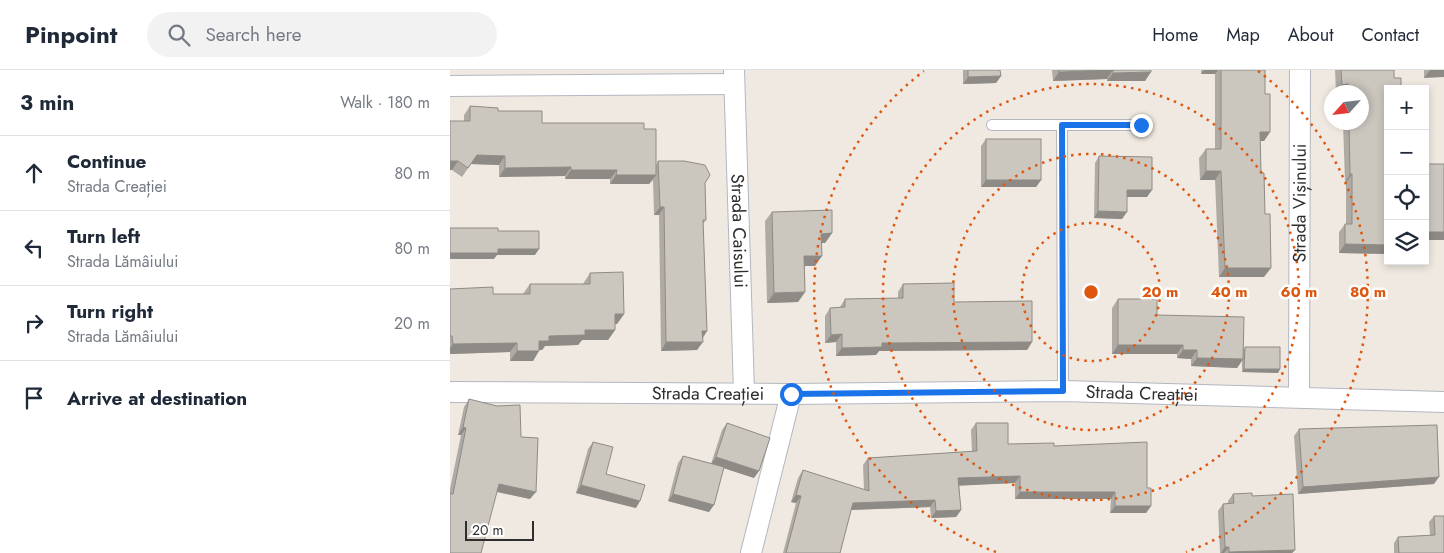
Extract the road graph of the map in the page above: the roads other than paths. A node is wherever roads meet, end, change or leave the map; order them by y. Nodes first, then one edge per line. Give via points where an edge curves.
1 (1300, 70) edge
2 (734, 77) edge
3 (450, 86) edge
4 (992, 125) dead end
5 (1062, 125) junction
6 (1141, 125) dead end
7 (1063, 391) junction
8 (450, 392) edge
9 (744, 392) junction
10 (791, 394) junction
11 (1299, 397) junction
12 (1444, 402) edge
13 (751, 553) edge

1 - 11 street, Strada Vișinului
2 - 3 street
2 - 9 street, Strada Caisului
4 - 5 lane
5 - 6 lane
5 - 7 lane
7 - 10 street, Strada Creației
7 - 11 street, Strada Creației
8 - 9 street, Strada Creației
9 - 10 street, Strada Creației
10 - 13 street
11 - 12 street, Strada Creației

